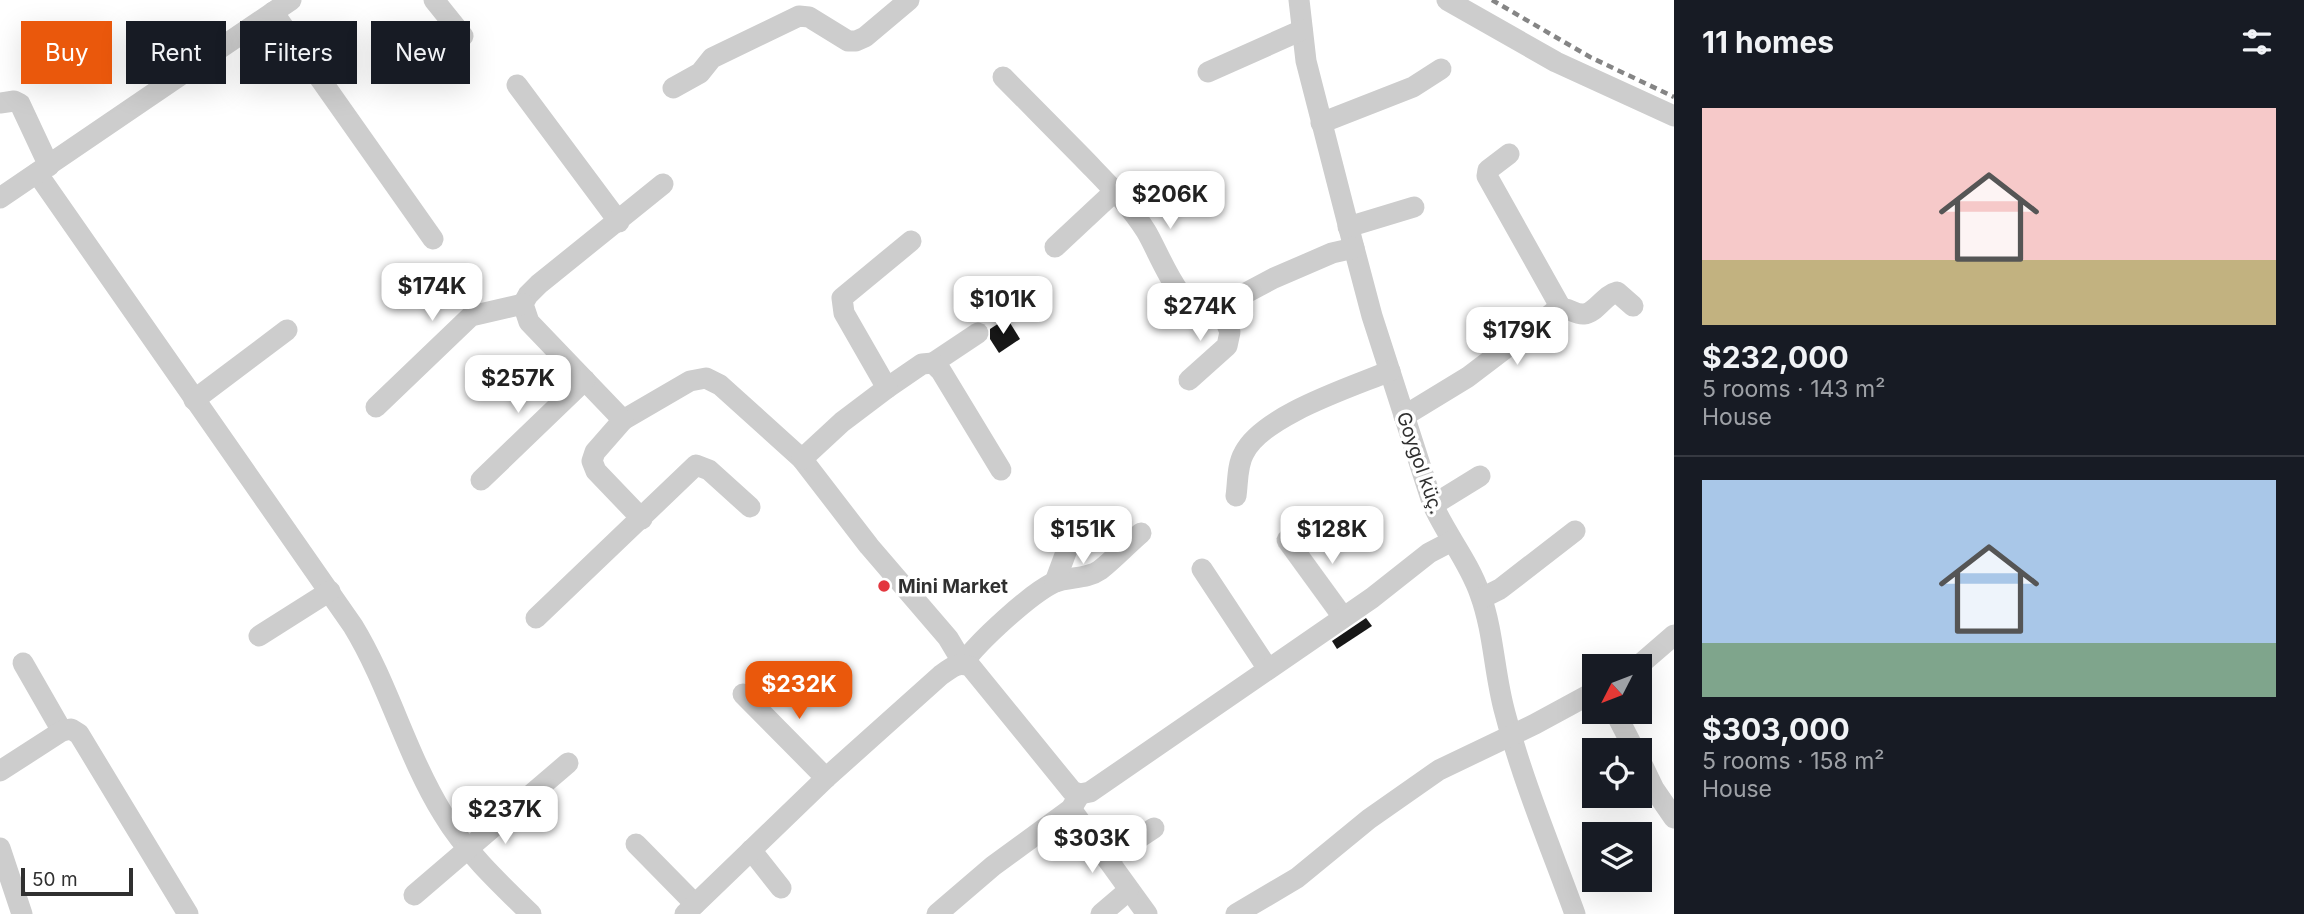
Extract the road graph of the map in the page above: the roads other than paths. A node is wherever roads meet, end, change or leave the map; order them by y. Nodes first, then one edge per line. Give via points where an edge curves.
1 (434, 0) edge
2 (909, 0) edge
3 (1299, 0) edge
4 (1447, 0) edge
5 (282, 6) edge
6 (451, 21) edge
7 (1302, 30) junction
8 (1441, 69) dead end
9 (1208, 72) dead end
10 (1003, 77) dead end
11 (517, 85) dead end
12 (673, 88) dead end
13 (0, 103) edge
14 (1674, 116) edge
15 (1321, 123) junction
16 (1509, 153) dead end
17 (43, 170) junction
18 (663, 184) dead end
19 (1115, 191) junction
20 (0, 198) edge
21 (1414, 207) dead end
22 (619, 222) junction
23 (1348, 227) junction
24 (433, 239) dead end
25 (911, 241) dead end
26 (1055, 247) dead end
27 (1354, 248) junction
28 (523, 304) junction
29 (1633, 306) dead end
30 (1220, 308) junction
31 (1561, 308) junction
32 (287, 330) dead end
33 (978, 333) dead end
34 (933, 363) junction
35 (1390, 371) junction
36 (584, 380) junction
37 (1189, 380) dead end
38 (887, 387) junction
39 (194, 400) junction
40 (376, 407) dead end
41 (1404, 416) junction
42 (623, 420) junction
43 (802, 459) junction
44 (1001, 470) dead end
45 (1480, 475) dead end
46 (481, 480) dead end
47 (1236, 496) dead end
48 (1433, 505) junction
49 (750, 507) dead end
50 (642, 519) junction
51 (1575, 531) dead end
52 (1141, 533) dead end
53 (1072, 536) dead end
54 (1287, 540) dead end
55 (1452, 541) junction
56 (1202, 569) dead end
57 (1055, 582) junction
58 (330, 592) junction
59 (1482, 597) junction
60 (1343, 617) junction
61 (536, 618) dead end
62 (1674, 635) edge
63 (259, 636) dead end
64 (1652, 654) edge
65 (23, 663) dead end
66 (964, 663) junction
67 (1268, 669) junction
68 (743, 694) dead end
69 (1582, 698) edge
70 (62, 731) junction
71 (1511, 735) junction
72 (568, 763) dead end
73 (0, 771) edge
74 (826, 778) junction
75 (1652, 785) edge
76 (1075, 802) junction
77 (1674, 818) edge
78 (1154, 828) dead end
79 (636, 844) dead end
80 (0, 848) edge
81 (470, 850) junction
82 (751, 850) junction
83 (1107, 859) junction
84 (781, 888) dead end
85 (1128, 891) junction
86 (414, 895) dead end
87 (690, 909) edge
88 (527, 913) edge
89 (22, 914) edge
90 (188, 914) edge
91 (937, 914) edge
92 (1101, 914) edge
93 (1147, 914) edge
94 (1237, 914) edge
95 (1575, 914) edge

1 - 6 street
2 - 12 street via 856,41 799,16 712,58 700,73
3 - 7 street, Goygol küç.
4 - 14 street via 1556,62
5 - 17 street
5 - 24 street
7 - 9 street
7 - 15 street, Goygol küç.
8 - 15 street via 1413,87
10 - 19 street
11 - 22 street
13 - 17 street via 20,104
15 - 23 street, Goygol küç.
16 - 31 street via 1487,176
17 - 20 street
17 - 39 street
18 - 22 street
19 - 26 street
19 - 30 street via 1147,232 1187,303 1202,312
21 - 23 street
22 - 28 street via 539,284
23 - 27 street, Goygol küç.
25 - 38 street via 842,298 844,313
27 - 30 street via 1296,269
27 - 35 street, Goygol küç.
28 - 36 street via 529,322
28 - 40 street via 471,316
29 - 31 street via 1617,292 1587,313
30 - 37 street via 1230,332 1227,346
31 - 41 street via 1468,377
32 - 39 street
33 - 34 street
34 - 38 street via 922,364
34 - 44 street via 942,370
35 - 41 street, Goygol küç.
35 - 47 street via 1298,410 1251,441 1240,463
36 - 42 street
36 - 46 street
38 - 43 street
39 - 58 street
41 - 48 street, Goygol küç.
42 - 43 street via 690,381 706,378 720,384
42 - 50 street via 592,461
43 - 66 street
45 - 48 street
48 - 55 street, Goygol küç.
49 - 50 street via 709,470 696,465
50 - 61 street
51 - 59 street via 1500,589
52 - 57 street via 1100,570
53 - 57 street
54 - 60 street
55 - 59 street, Goygol küç.
55 - 60 street
56 - 67 street
57 - 66 street via 986,637
58 - 63 street
58 - 81 street via 364,643 443,814
59 - 71 street, Goygol küç.
60 - 67 street
62 - 64 street
65 - 70 street
66 - 74 street via 941,675
66 - 76 street via 1072,791
67 - 76 street
68 - 74 street
69 - 71 street
70 - 73 street
70 - 90 street via 71,729 79,734
71 - 94 street via 1431,775 1297,878
71 - 95 street, Goygol küç.
72 - 81 street
74 - 82 street
75 - 77 street
76 - 83 street
76 - 91 street
78 - 83 street
79 - 87 street
80 - 89 street
81 - 86 street
81 - 88 street
82 - 84 street
82 - 87 street
83 - 85 street
85 - 92 street
85 - 93 street

